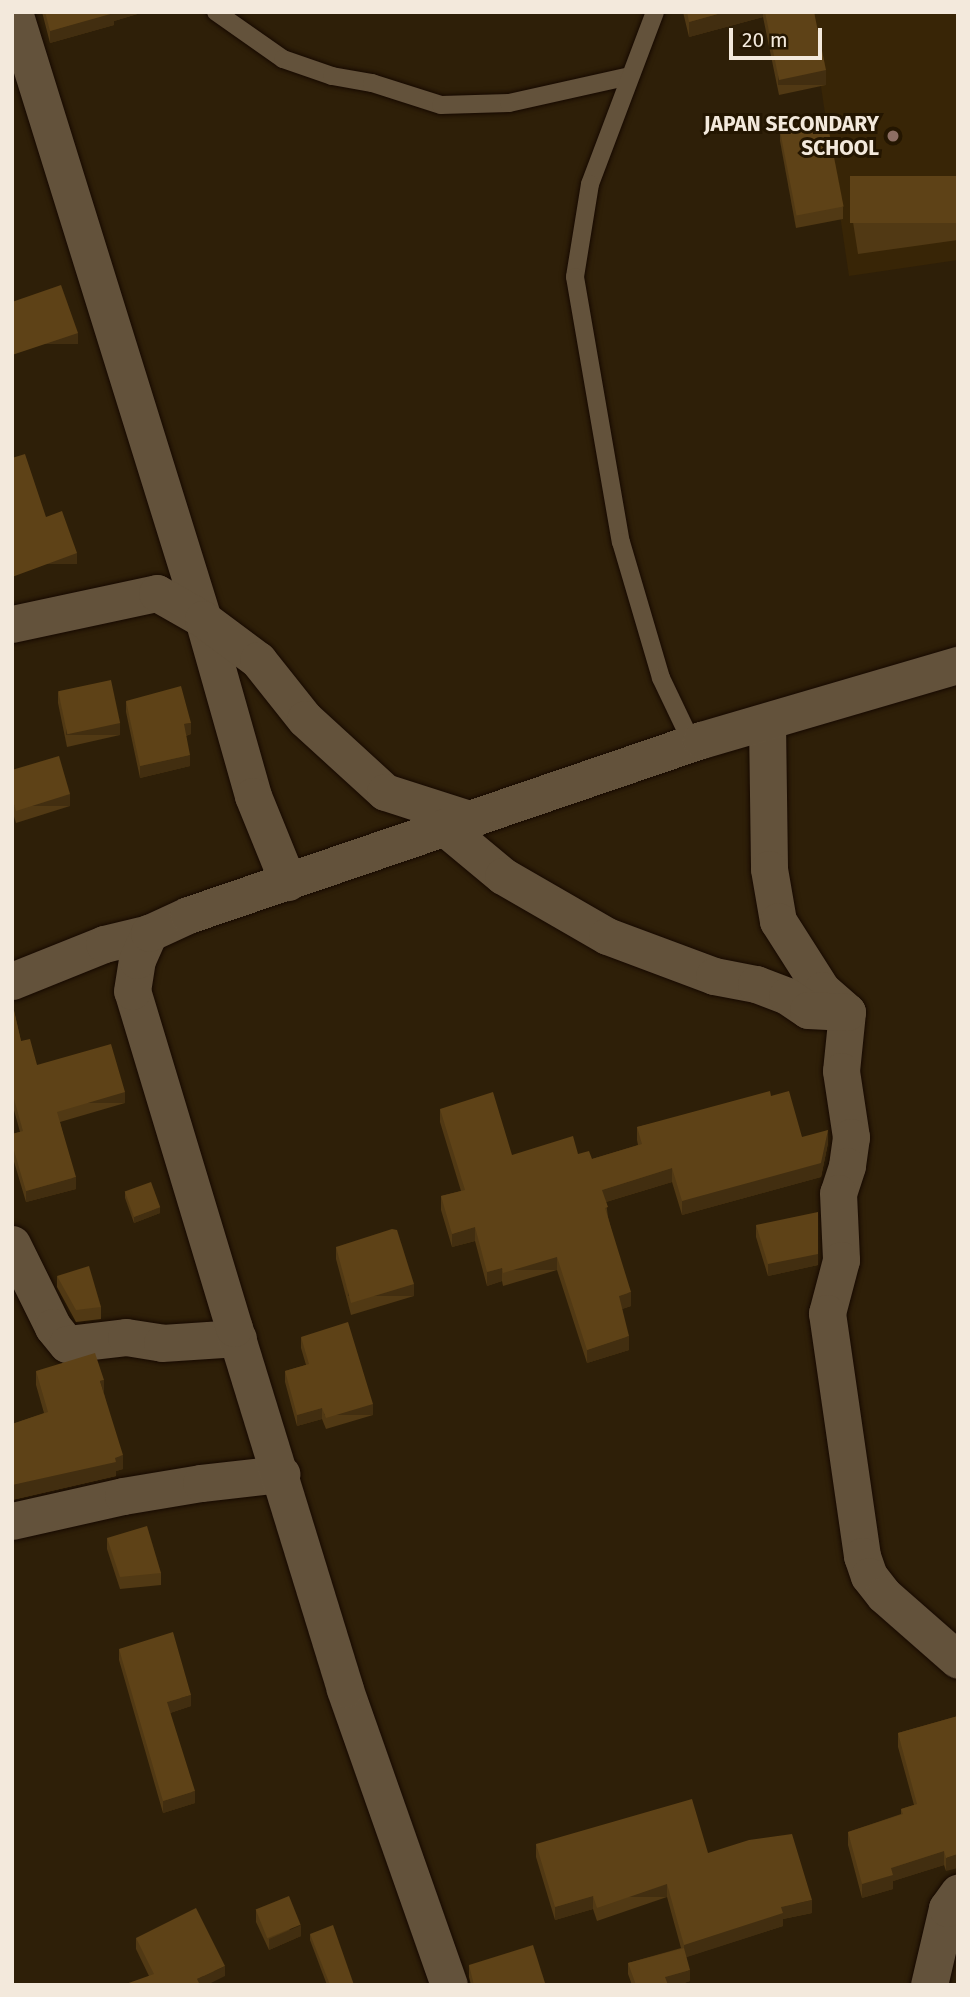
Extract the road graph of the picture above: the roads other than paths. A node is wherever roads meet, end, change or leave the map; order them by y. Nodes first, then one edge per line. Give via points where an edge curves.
1 (14, 12) edge
2 (216, 12) edge
3 (655, 12) edge
4 (630, 76) junction
5 (203, 620) junction
6 (12, 624) edge
7 (958, 665) edge
8 (767, 723) junction
9 (692, 743) junction
10 (458, 823) junction
11 (288, 882) junction
12 (149, 933) junction
13 (12, 981) edge
14 (848, 1012) junction
15 (12, 1244) edge
16 (238, 1338) junction
17 (281, 1474) junction
18 (12, 1521) edge
19 (958, 1660) edge
20 (958, 1893) edge
21 (449, 1985) edge
22 (929, 1985) edge

1 - 5 street
2 - 4 lane via 284,59 441,105 509,103
3 - 4 lane
4 - 9 lane via 590,184 575,277 621,542 661,678
5 - 6 street via 157,593
5 - 10 street via 258,660 305,719 385,792
5 - 11 street via 253,796
7 - 8 street
8 - 9 street
8 - 14 street via 769,869 778,921 822,990
9 - 10 street
10 - 11 street
10 - 14 street via 503,876 607,936 715,975 756,984 808,1010
11 - 12 street
12 - 13 street via 104,944
12 - 16 street via 137,960 132,991
14 - 19 street via 842,1071 851,1136 838,1193 841,1260 827,1313 862,1556 869,1576 884,1595
15 - 16 street via 53,1327 67,1344 126,1337 162,1343
16 - 17 street
17 - 18 street via 123,1496
17 - 21 street via 345,1689
20 - 22 street via 947,1908

